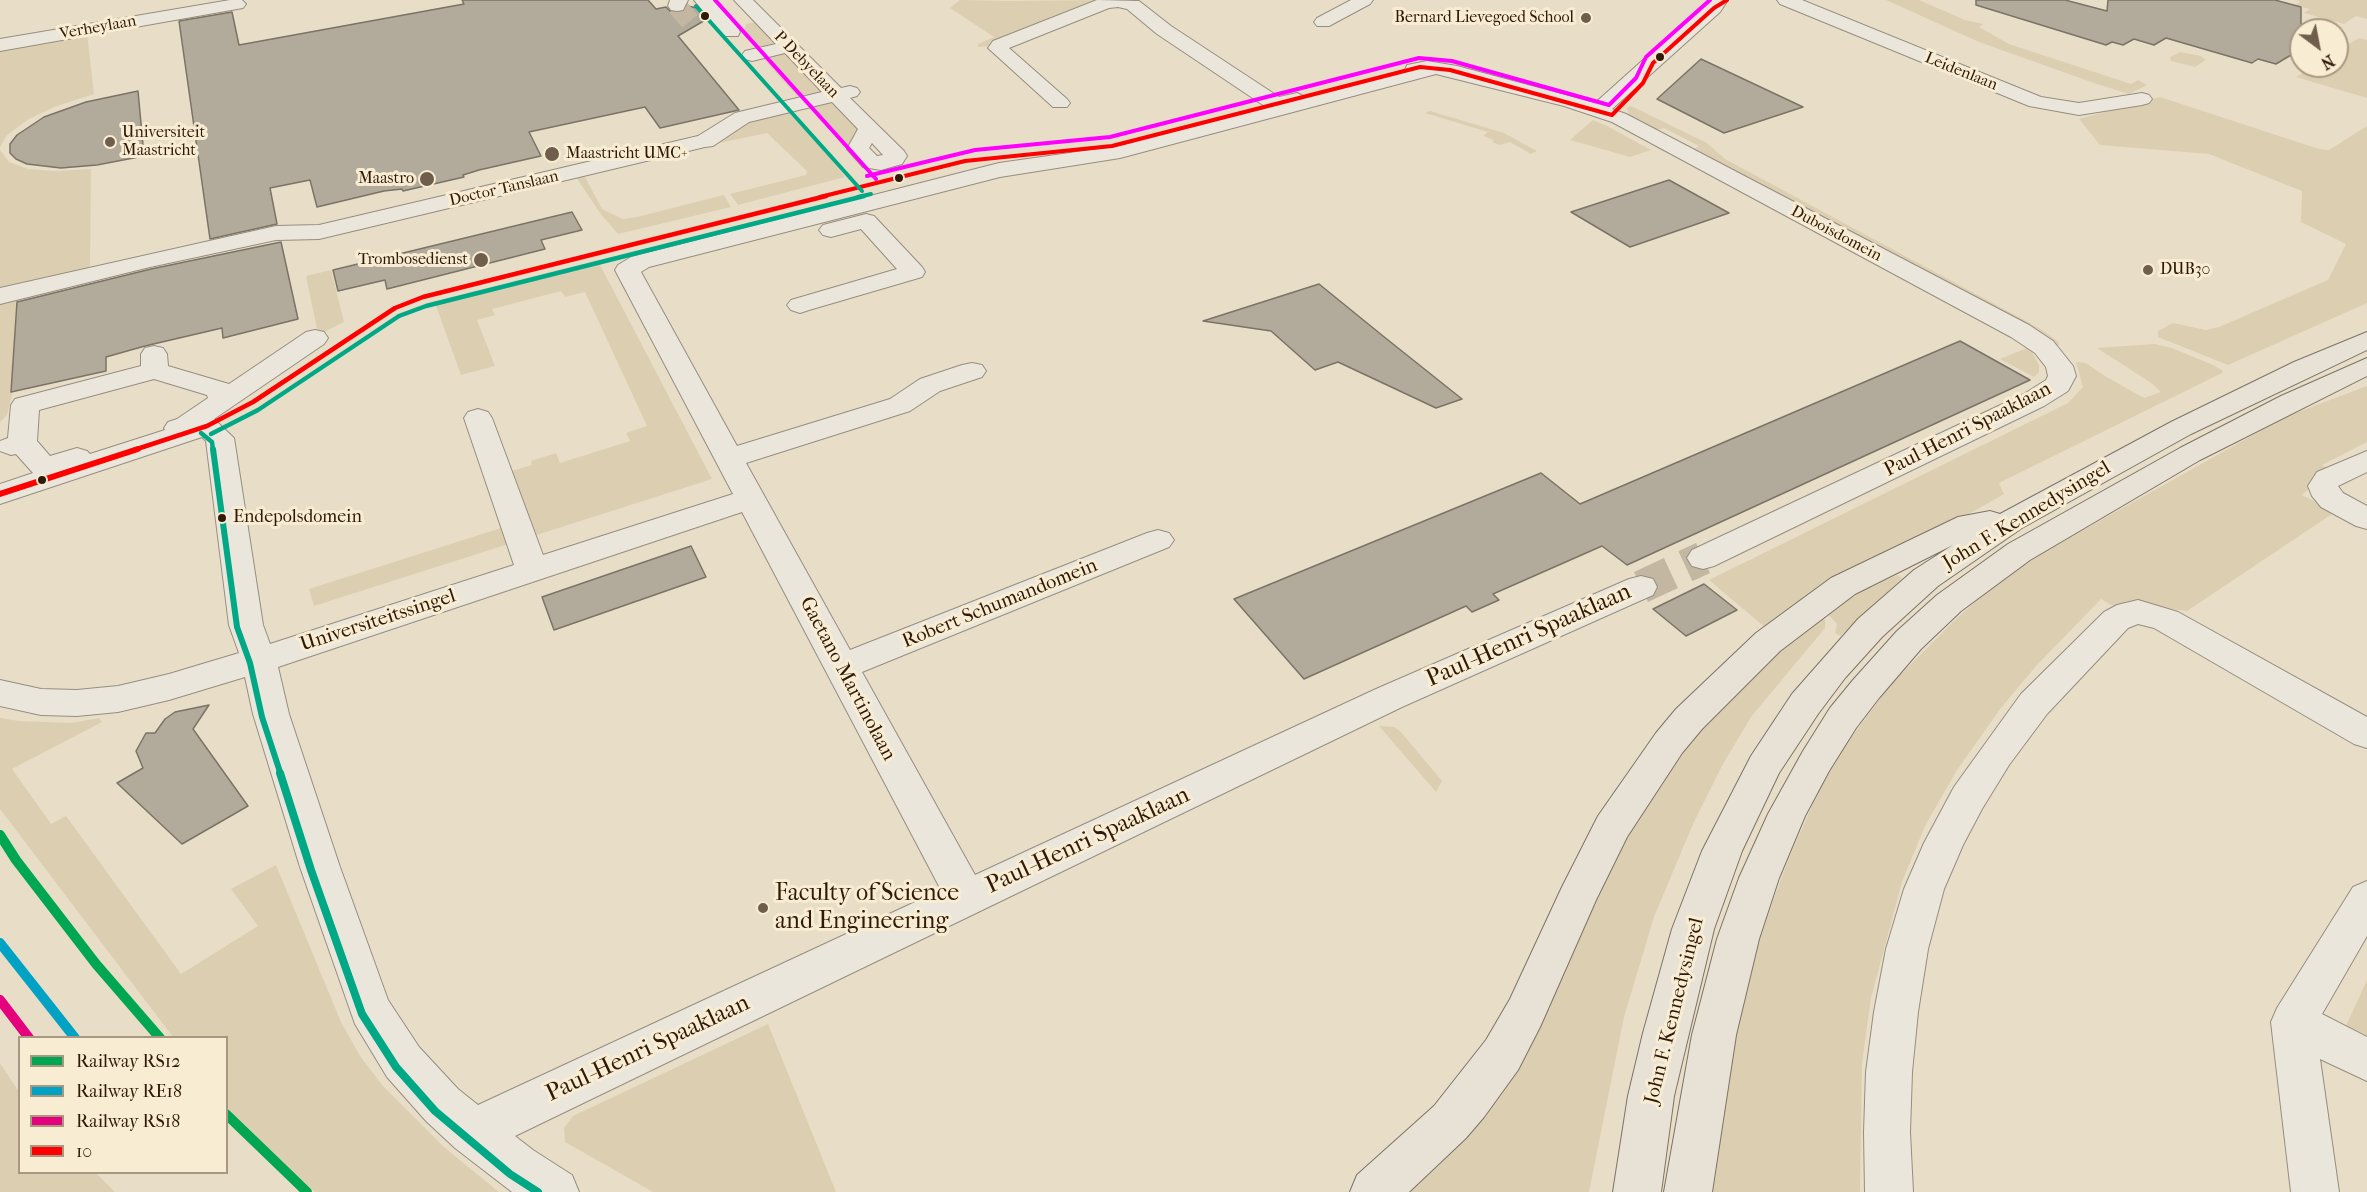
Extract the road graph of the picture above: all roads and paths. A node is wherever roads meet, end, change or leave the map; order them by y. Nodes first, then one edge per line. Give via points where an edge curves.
1 (703, 0) tunnel mouth
2 (743, 0) edge
3 (1364, 0) edge
4 (1785, 0) edge
5 (1124, 1) edge
6 (1720, 2) edge
7 (245, 3) edge
8 (694, 26) tunnel mouth
9 (1332, 26) dead end
10 (0, 45) edge
11 (788, 47) junction
12 (752, 55) dead end
13 (1428, 68) junction
14 (843, 94) junction
15 (2142, 99) dead end
16 (1059, 103) dead end
17 (1605, 113) junction
18 (869, 129) dead end
19 (752, 242) junction
20 (913, 272) junction
21 (939, 276) dead end
22 (0, 296) edge
23 (800, 305) dead end
24 (315, 338) dead end
25 (2367, 340) edge
26 (2367, 366) edge
27 (972, 371) dead end
28 (2062, 372) joint
29 (222, 401) junction
30 (478, 418) dead end
31 (729, 459) junction
32 (2367, 460) edge
33 (0, 494) edge
34 (750, 499) junction
35 (2367, 519) edge
36 (2011, 521) junction
37 (1158, 540) dead end
38 (1703, 558) tunnel mouth
39 (532, 570) junction
40 (1641, 587) tunnel mouth
41 (259, 660) junction
42 (841, 667) junction
43 (0, 693) edge
44 (2367, 734) edge
45 (966, 898) junction
46 (2367, 899) edge
47 (2293, 1022) junction
48 (2367, 1060) edge
49 (472, 1132) junction
50 (555, 1192) edge
51 (1374, 1192) edge
52 (1637, 1192) edge
53 (1688, 1192) edge
54 (1889, 1192) edge
55 (2315, 1192) edge

1 - 8 street via 731,32
2 - 11 street, P Debyelaan
3 - 9 street
4 - 15 street, Leidenlaan via 2036,102 2079,109
5 - 13 street via 1276,104
5 - 16 street via 1105,3 997,48
6 - 17 street via 1653,63 1643,82
7 - 10 street, Verheylaan
11 - 12 street
11 - 14 street, P Debyelaan
13 - 17 street, Duboisdomein
13 - 19 street via 1120,152 1005,169 885,199
14 - 18 street, P Debyelaan
14 - 22 street, Doctor Tanslaan via 742,117 705,141 319,232 276,233
17 - 28 street, Duboisdomein via 2026,335 2049,351
19 - 20 street via 866,221
19 - 31 street, Gaetano Martinolaan via 634,264 627,270
20 - 21 street
20 - 23 street
24 - 29 street
25 - 36 main road, John F. Kennedysingel via 2181,428
26 - 53 main road, John F. Kennedysingel via 2206,446 2019,552 1941,610 1866,689 1816,761 1759,878 1738,939 1714,1035
27 - 31 street via 930,385 900,405
28 - 38 street, Paul-Henri Spaaklaan via 2058,385 2034,400
29 - 29 street via 220,390 154,362 25,405 16,445 44,467 187,425
30 - 39 street
31 - 34 street, Gaetano Martinolaan
32 - 35 street via 2323,483 2327,496
33 - 41 street via 207,426 220,438 246,625
34 - 39 street, Universiteitssingel
34 - 42 street, Gaetano Martinolaan
36 - 51 main road via 1969,524 1843,586 1767,642 1719,687 1669,743 1612,827 1502,1055 1450,1122
36 - 52 main road, John F. Kennedysingel via 1944,565 1870,628 1805,705 1764,766 1722,851 1691,938 1660,1054
37 - 42 street, Robert Schumandomein
39 - 41 street, Universiteitssingel
40 - 45 street, Paul-Henri Spaaklaan via 1389,698
41 - 43 street, Universiteitssingel via 106,701 41,702
41 - 49 street via 271,714 370,1010 419,1082
42 - 45 street, Gaetano Martinolaan
44 - 54 street via 2176,625 2144,613 2129,613 2116,620 2034,704 1974,790 1944,843 1921,899 1907,949 1889,1072
45 - 49 street, Paul-Henri Spaaklaan
46 - 47 street
47 - 48 street
47 - 55 street
49 - 50 street

